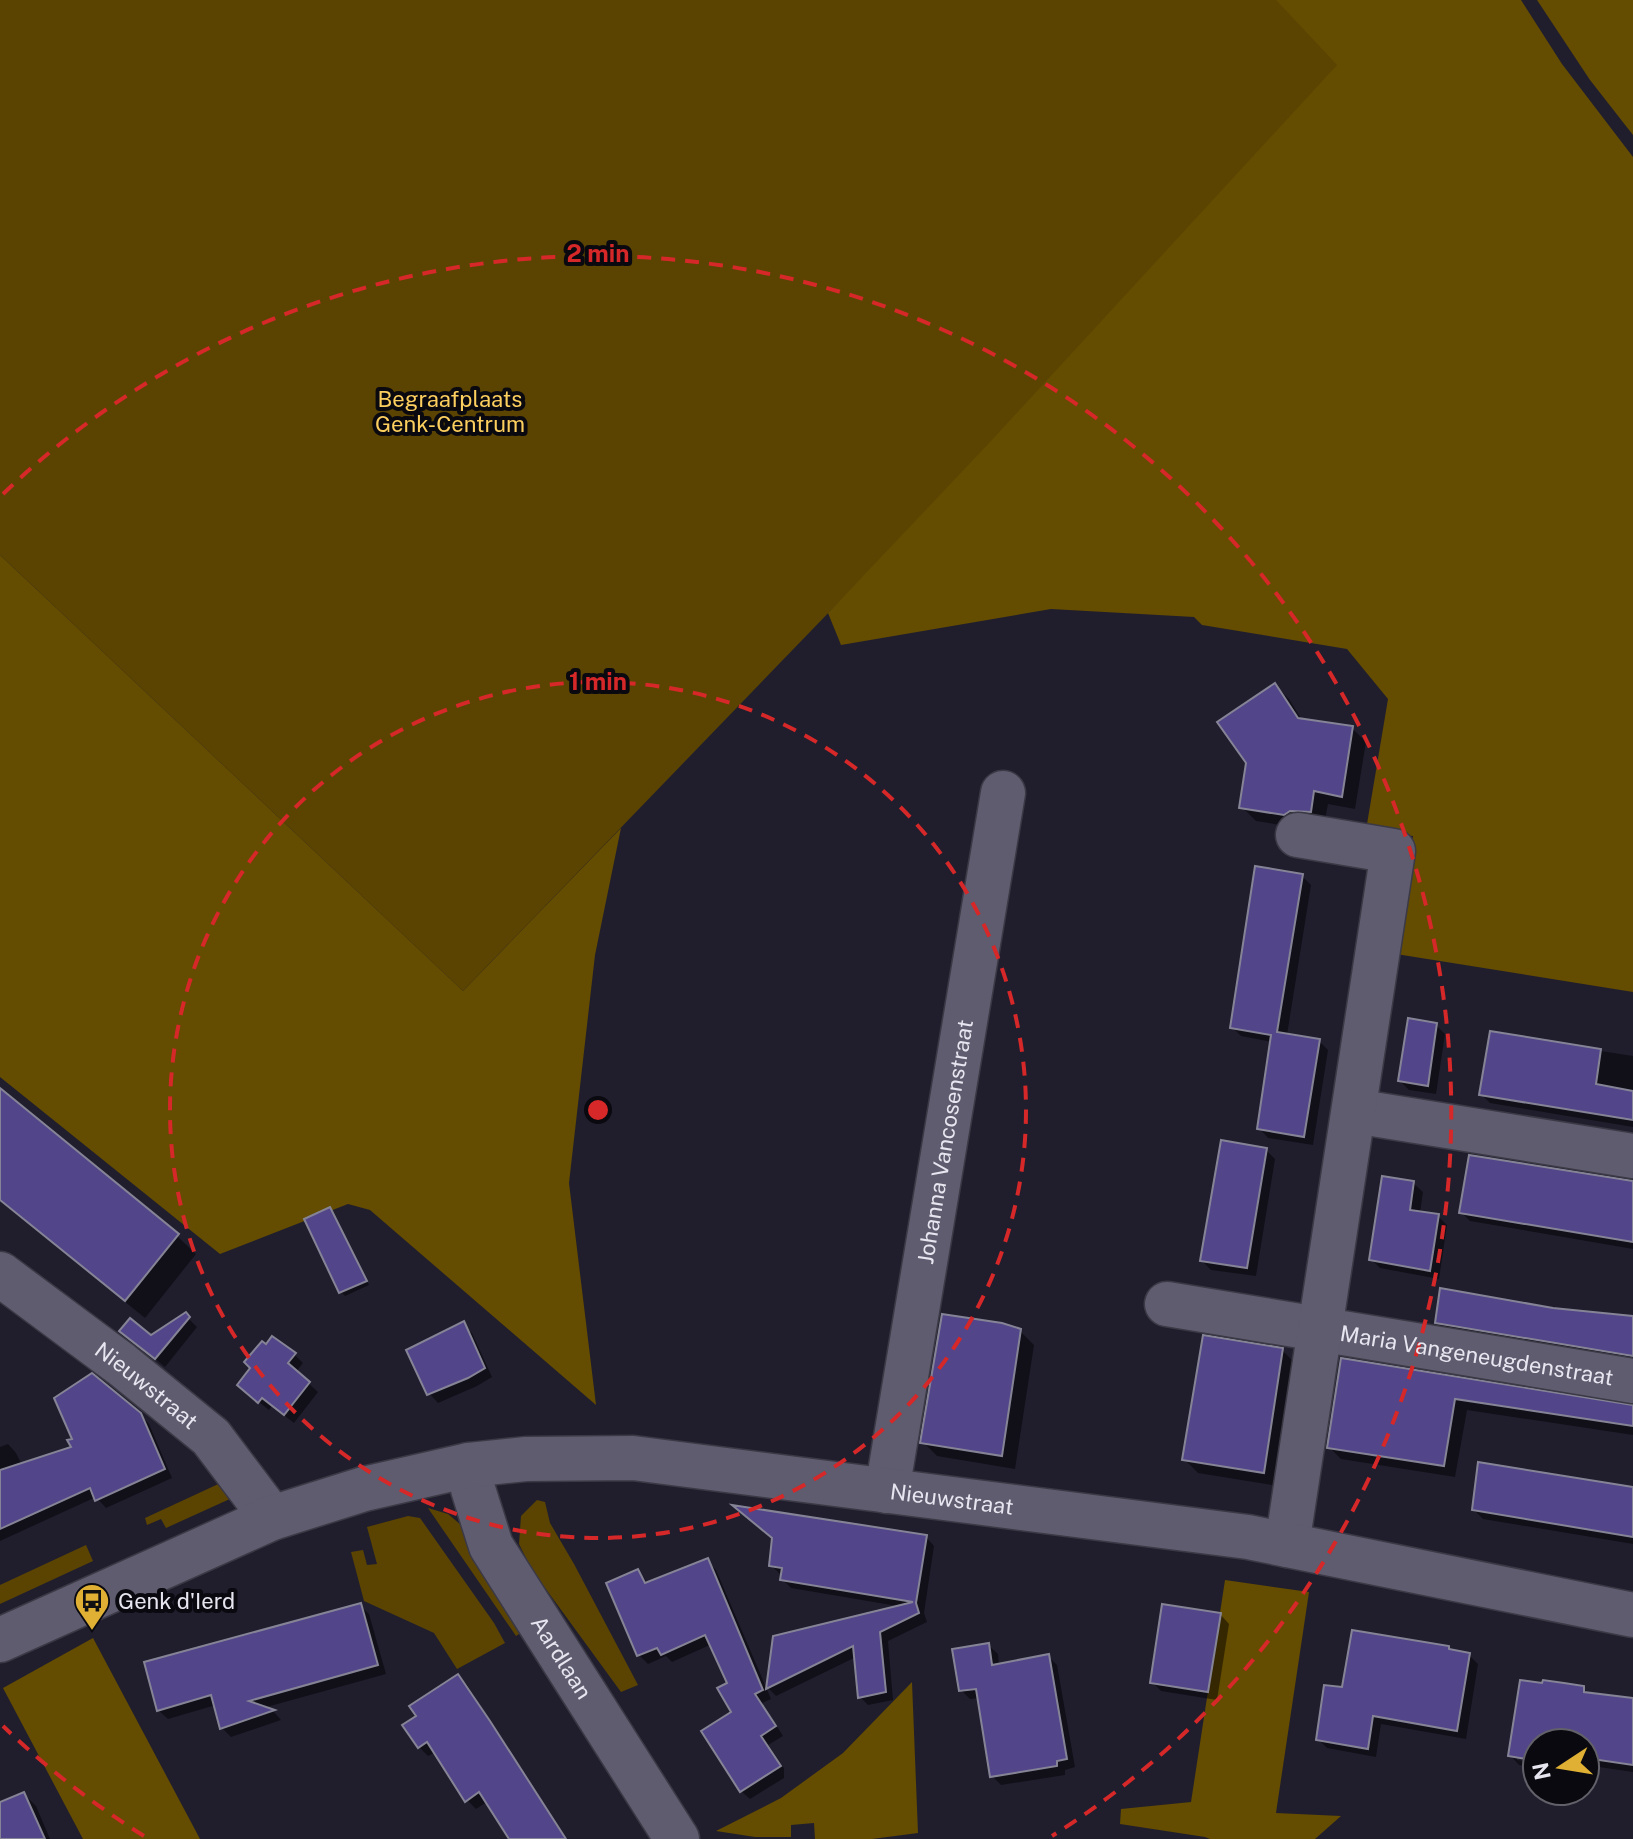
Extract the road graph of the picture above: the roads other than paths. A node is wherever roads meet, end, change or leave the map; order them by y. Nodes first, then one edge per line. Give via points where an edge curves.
1 (1003, 793) dead end
2 (1298, 835) dead end
3 (1354, 1111) junction
4 (1633, 1156) edge
5 (0, 1274) edge
6 (1167, 1304) dead end
7 (1320, 1329) junction
8 (1633, 1381) edge
9 (469, 1465) junction
10 (887, 1491) junction
11 (272, 1518) junction
12 (1287, 1545) junction
13 (1633, 1615) edge
14 (0, 1640) edge
15 (677, 1839) edge

1 - 10 street, Johanna Vancosenstraat
2 - 3 street, Maria Vangeneugdenstraat via 1393,851
3 - 4 street
3 - 7 street, Maria Vangeneugdenstraat
5 - 11 street, Nieuwstraat via 211,1437
6 - 7 street, Maria Vangeneugdenstraat
7 - 8 street, Maria Vangeneugdenstraat
7 - 12 street, Maria Vangeneugdenstraat
9 - 10 street, Nieuwstraat via 633,1458
9 - 11 street, Nieuwstraat via 364,1489
9 - 15 street, Aardlaan via 491,1546
10 - 12 street, Nieuwstraat
11 - 14 street, Nieuwstraat
12 - 13 street, Nieuwstraat

